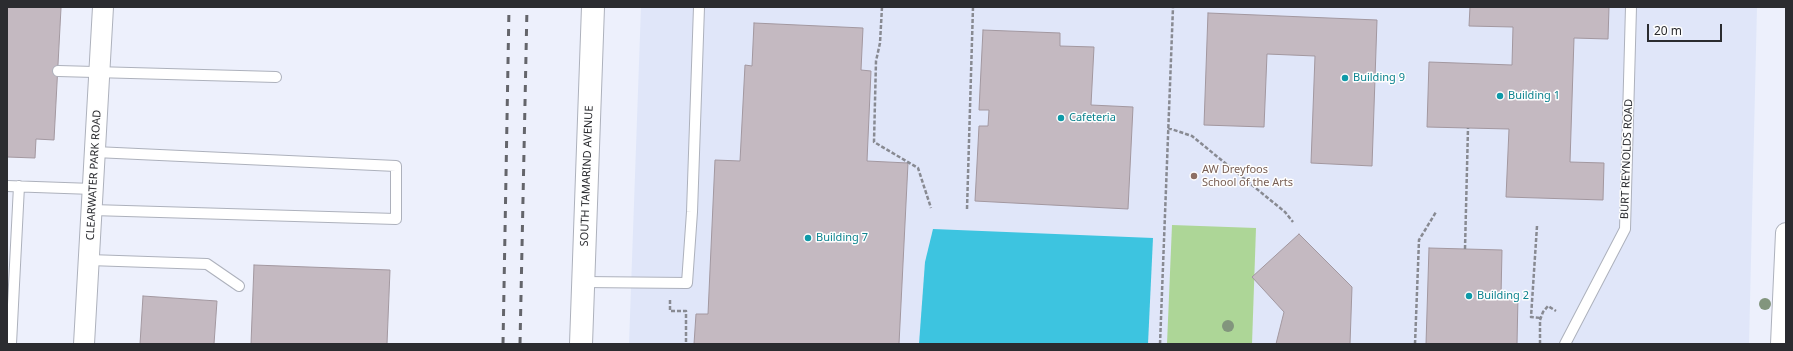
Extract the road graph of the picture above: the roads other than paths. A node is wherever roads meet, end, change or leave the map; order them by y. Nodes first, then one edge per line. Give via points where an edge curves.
1 (103, 7) edge
2 (593, 7) edge
3 (699, 7) edge
4 (1631, 7) edge
5 (58, 71) dead end
6 (100, 73) junction
7 (276, 77) dead end
8 (95, 152) junction
9 (7, 186) edge
10 (19, 186) junction
11 (93, 189) junction
12 (92, 210) junction
13 (1786, 234) edge
14 (89, 260) junction
15 (583, 282) junction
16 (239, 286) dead end
17 (11, 344) edge
18 (84, 344) edge
19 (581, 344) edge
20 (1565, 344) edge
21 (1781, 344) edge

1 - 6 street, CLEARWATER PARK ROAD
2 - 15 street, SOUTH TAMARIND AVENUE
3 - 15 lane via 687,283
4 - 20 lane, BURT REYNOLDS ROAD via 1625,229
5 - 6 lane
6 - 7 lane
6 - 8 street, CLEARWATER PARK ROAD
8 - 11 street, CLEARWATER PARK ROAD
8 - 12 lane via 396,166 396,219
9 - 10 lane
10 - 11 lane
10 - 17 lane
11 - 12 street, CLEARWATER PARK ROAD
12 - 14 street, CLEARWATER PARK ROAD
13 - 21 street
14 - 16 lane via 208,264
14 - 18 street, CLEARWATER PARK ROAD
15 - 19 street, SOUTH TAMARIND AVENUE

